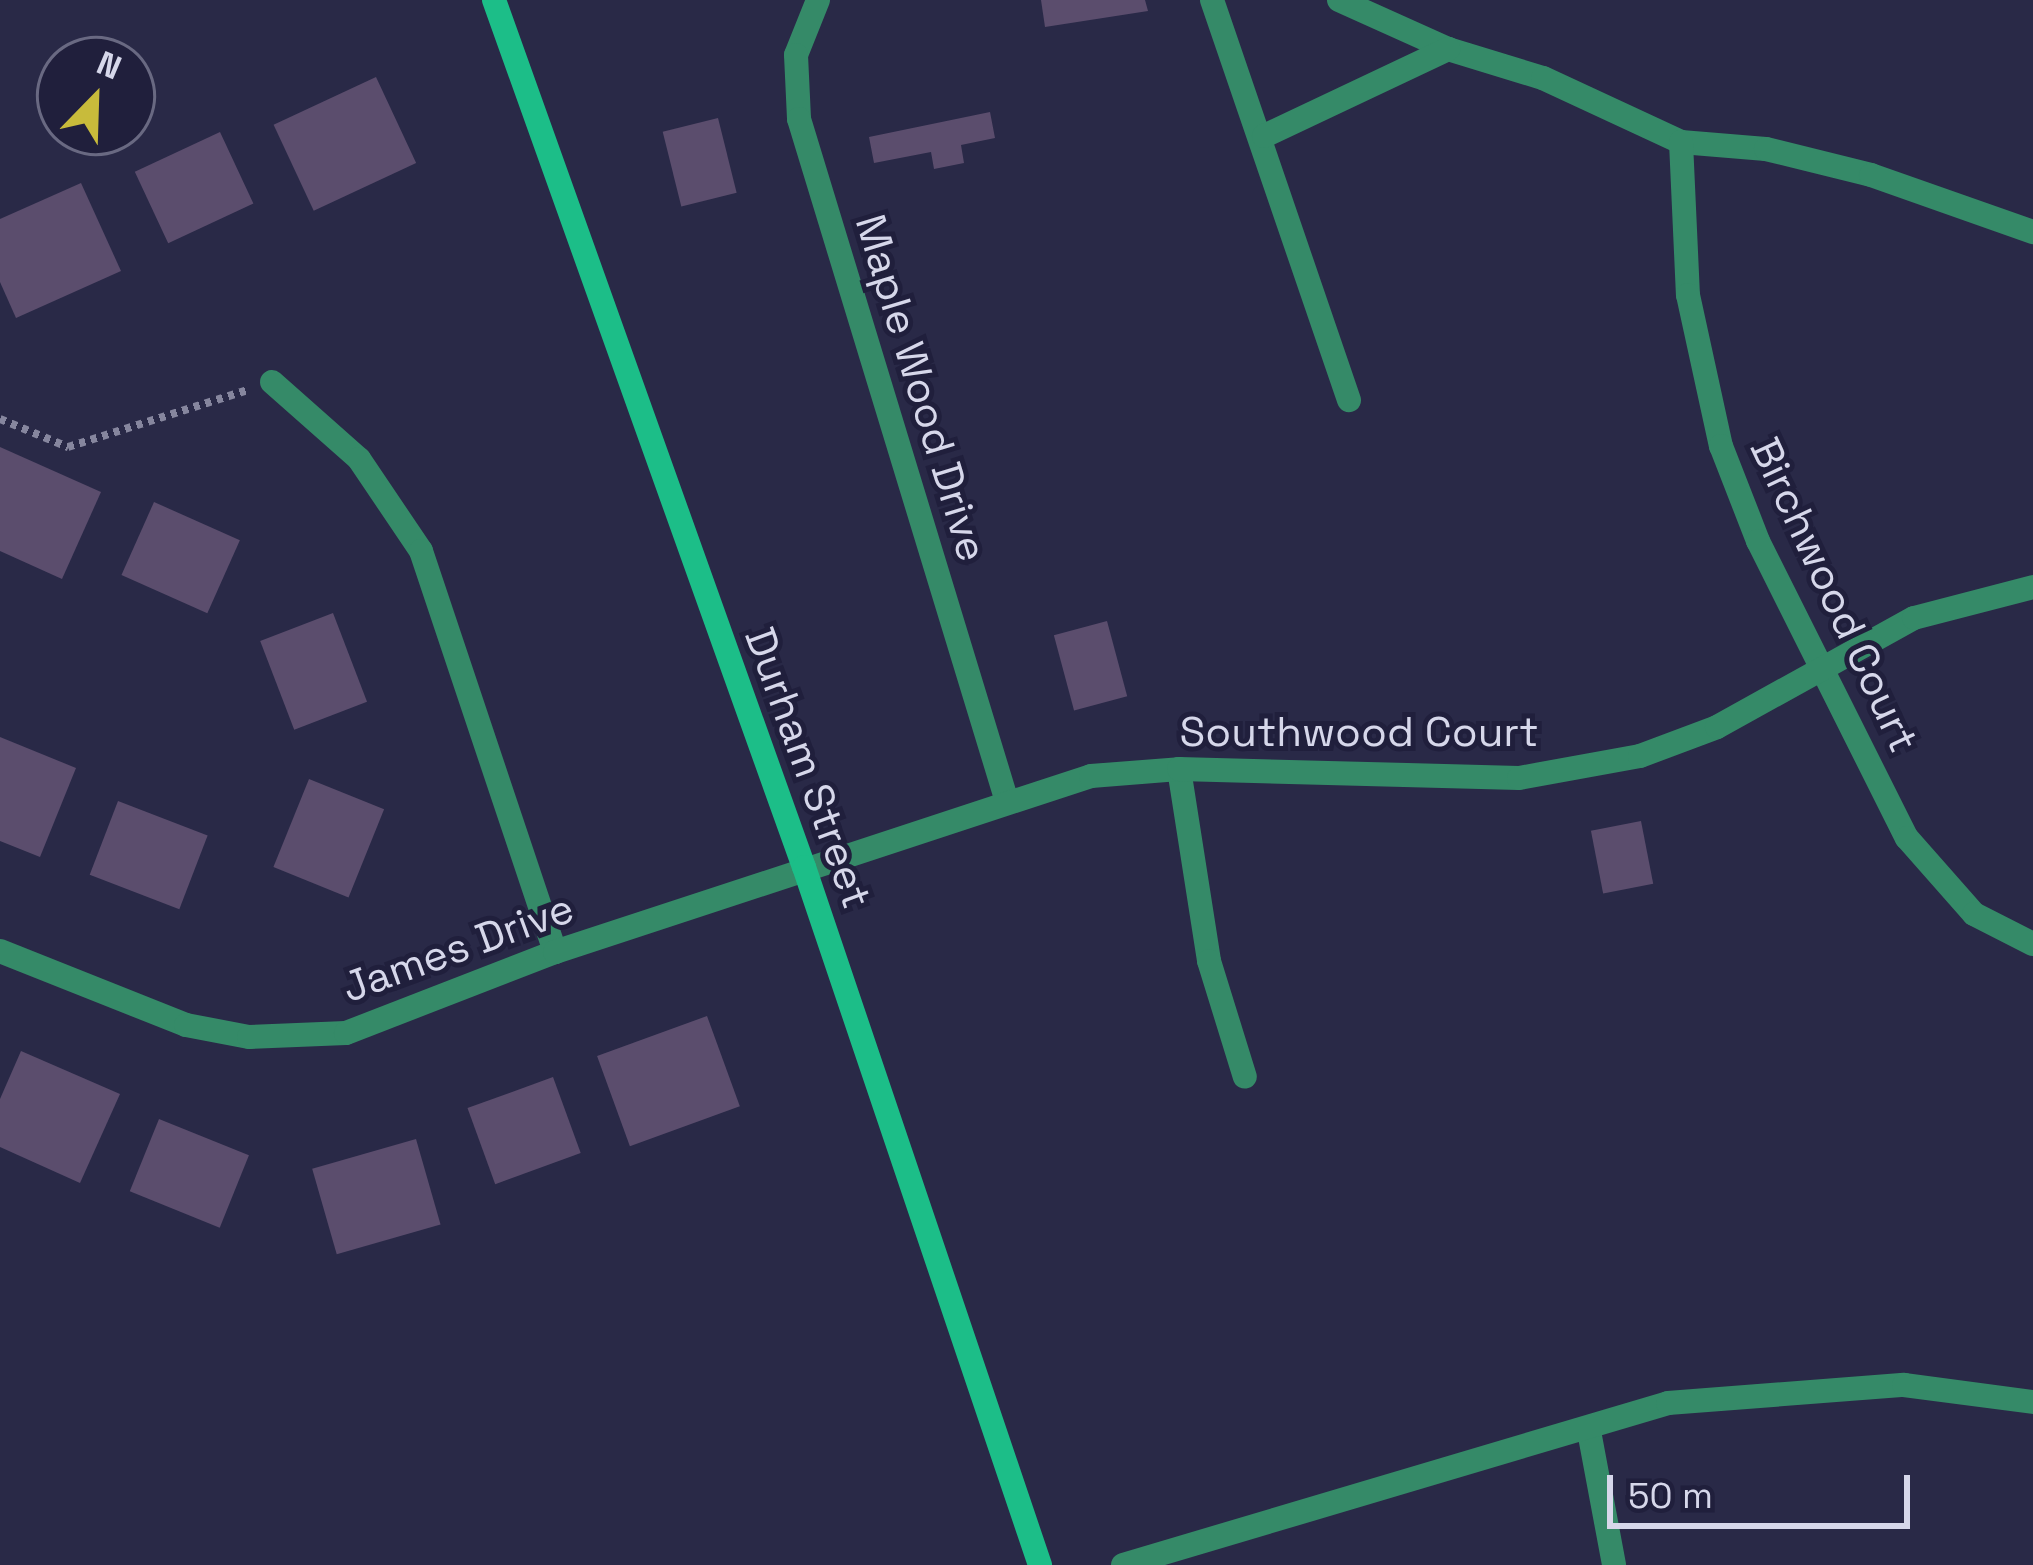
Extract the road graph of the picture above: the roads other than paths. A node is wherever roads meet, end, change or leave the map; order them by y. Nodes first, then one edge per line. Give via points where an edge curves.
1 (494, 0) edge
2 (818, 0) edge
3 (1212, 0) edge
4 (1340, 0) edge
5 (1448, 49) junction
6 (1264, 136) junction
7 (1681, 142) junction
8 (2033, 232) edge
9 (272, 382) road end
10 (1349, 400) dead end
11 (2033, 587) edge
12 (1823, 664) junction
13 (1179, 769) junction
14 (1006, 798) junction
15 (804, 867) junction
16 (2033, 944) edge
17 (0, 951) edge
18 (555, 952) junction
19 (1246, 1078) dead end
20 (2033, 1402) edge
21 (1588, 1431) junction
22 (1040, 1565) edge
23 (1123, 1565) edge
24 (1614, 1565) edge

1 - 15 street, Durham Street
2 - 14 street, Maple Wood Drive via 796,55 799,119
3 - 6 street
4 - 5 street
5 - 6 street
5 - 7 street via 1543,78
6 - 10 street
7 - 8 street via 1766,149 1871,175
7 - 12 street, Birchwood Court via 1688,295 1717,429 1758,542
9 - 18 street via 359,459 422,551
11 - 12 street, Southwood Court via 1914,618
12 - 13 street, Southwood Court via 1717,728 1600,766 1519,778
12 - 16 street, Birchwood Court via 1907,838 1974,914
13 - 14 street, Southwood Court via 1091,776
13 - 19 street via 1209,961
14 - 15 street, Southwood Court
15 - 18 street, James Drive
15 - 22 street, Durham Street
17 - 18 street, James Drive via 186,1025 271,1037 346,1033
20 - 21 street via 1904,1384 1759,1393 1668,1403
21 - 23 street
21 - 24 street

